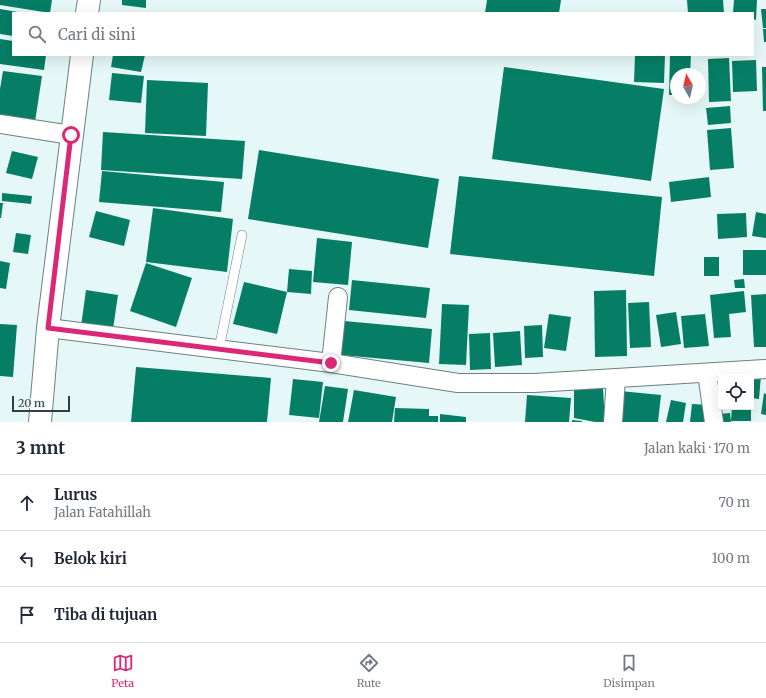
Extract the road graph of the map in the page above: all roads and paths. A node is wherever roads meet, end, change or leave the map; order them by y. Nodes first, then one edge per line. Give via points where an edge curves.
1 (88, 0) edge
2 (87, 12) edge
3 (82, 56) edge
4 (0, 124) edge
5 (71, 135) junction
6 (242, 235) dead end
7 (338, 298) dead end
8 (48, 328) junction
9 (219, 349) junction
10 (331, 363) junction
11 (766, 369) edge
12 (707, 373) junction
13 (616, 378) junction
14 (40, 422) edge
15 (613, 422) edge
16 (714, 422) edge

1 - 2 street
3 - 5 street
4 - 5 street
5 - 8 street
6 - 9 lane
7 - 10 street
8 - 9 street
8 - 14 street
9 - 10 street
10 - 13 street via 458,383 534,383
11 - 12 street
12 - 13 street
12 - 16 street
13 - 15 street

